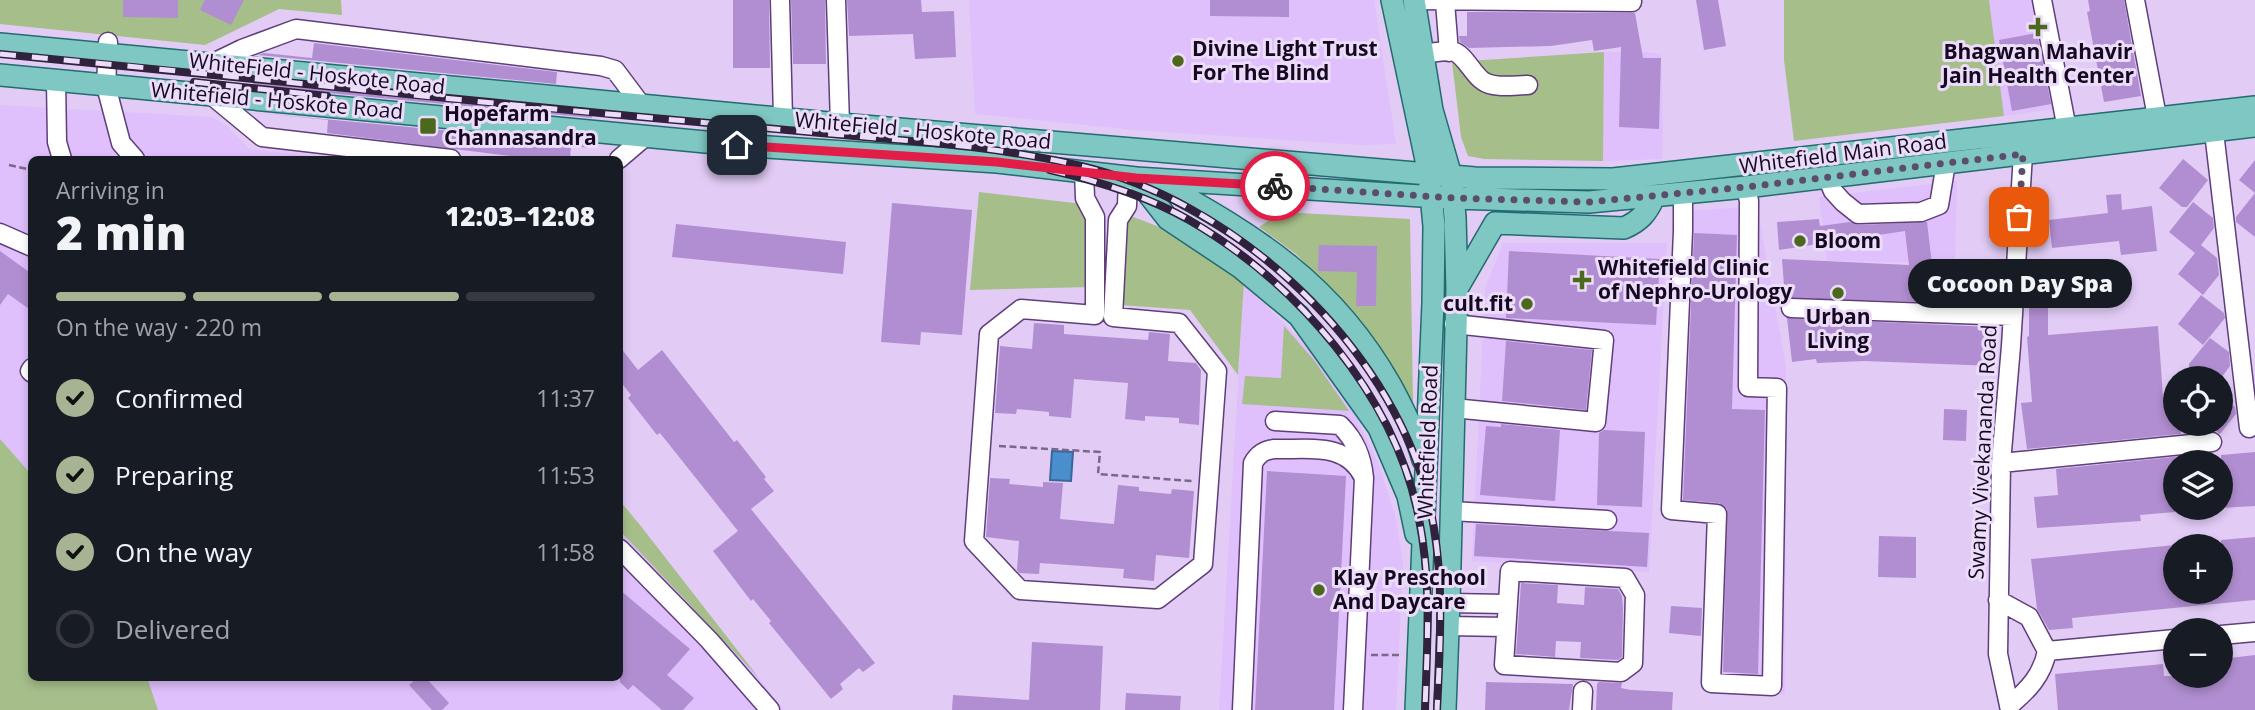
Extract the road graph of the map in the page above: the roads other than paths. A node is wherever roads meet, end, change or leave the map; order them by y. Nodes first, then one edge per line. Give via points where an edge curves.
1 (780, 0) edge
2 (836, 0) edge
3 (1392, 0) edge
4 (1415, 0) edge
5 (2042, 0) edge
6 (2135, 0) edge
7 (1444, 2) edge
8 (1632, 2) dead end
9 (0, 44) edge
10 (108, 48) junction
11 (1449, 52) junction
12 (1423, 53) junction
13 (211, 64) junction
14 (0, 75) edge
15 (56, 81) junction
16 (1528, 85) dead end
17 (106, 86) junction
18 (210, 94) junction
19 (642, 106) junction
20 (2255, 107) edge
21 (2157, 117) junction
22 (783, 118) junction
23 (840, 124) junction
24 (2255, 126) edge
25 (2067, 129) junction
26 (2214, 132) junction
27 (646, 136) junction
28 (2023, 154) junction
29 (61, 156) edge
30 (132, 156) edge
31 (424, 156) edge
32 (623, 156) edge
33 (1998, 157) junction
34 (1888, 162) dead end
35 (1946, 163) junction
36 (1084, 171) junction
37 (1429, 174) junction
38 (1451, 176) junction
39 (1137, 177) junction
40 (1828, 177) junction
41 (1746, 187) junction
42 (1683, 194) junction
43 (1443, 197) junction
44 (1654, 197) junction
45 (1095, 217) junction
46 (1118, 220) junction
47 (0, 233) edge
48 (28, 245) edge
49 (1457, 289) junction
50 (1791, 307) dead end
51 (1104, 316) junction
52 (2013, 316) junction
53 (1454, 324) junction
54 (1453, 408) junction
55 (1275, 421) dead end
56 (2249, 428) dead end
57 (2213, 442) dead end
58 (2001, 463) junction
59 (1426, 476) junction
60 (1364, 478) junction
61 (1451, 511) junction
62 (1607, 520) dead end
63 (623, 552) edge
64 (1423, 567) junction
65 (1998, 600) junction
66 (1449, 603) junction
67 (1506, 604) junction
68 (1448, 626) junction
69 (1505, 627) junction
70 (2255, 632) edge
71 (2233, 634) edge
72 (2163, 640) edge
73 (2046, 651) junction
74 (1583, 691) dead end
75 (2009, 708) edge
76 (770, 710) edge
77 (1242, 710) edge
78 (1353, 710) edge
79 (1416, 710) edge
80 (1445, 710) edge
81 (1582, 710) edge

1 - 22 street
2 - 23 street
3 - 37 main road, Whitefield Road
4 - 7 street
4 - 12 main road
5 - 25 street
6 - 21 street
7 - 8 street
7 - 11 street
9 - 10 main road, WhiteField - Hoskote Road
10 - 13 main road, WhiteField - Hoskote Road
10 - 17 street
11 - 12 street
11 - 16 street via 1461,55 1483,82
12 - 38 main road via 1432,110
13 - 19 main road, WhiteField - Hoskote Road
13 - 19 street via 296,29 601,66 615,70
14 - 15 main road, Whitefield - Hoskote Road
15 - 17 main road, Whitefield - Hoskote Road
15 - 29 street
17 - 18 main road, Whitefield - Hoskote Road
17 - 30 street via 121,143
18 - 27 main road, Whitefield - Hoskote Road
18 - 31 street via 262,137
19 - 22 main road, WhiteField - Hoskote Road
20 - 21 main road, Whitefield Main Road
21 - 25 main road, Whitefield Main Road
22 - 23 main road, WhiteField - Hoskote Road
23 - 37 main road, WhiteField - Hoskote Road
24 - 26 main road, Whitefield Main Road
25 - 38 main road, Whitefield Main Road via 1613,179
26 - 28 main road, Whitefield Main Road
26 - 56 street
27 - 32 street
27 - 36 main road, Whitefield - Hoskote Road
28 - 33 main road, Whitefield Main Road
28 - 52 street, Swamy Vivekananda Road
33 - 34 main road via 1984,151
33 - 35 main road, Whitefield Main Road
35 - 40 main road, Whitefield Main Road
35 - 40 street via 1939,205 1921,212 1858,214 1833,191
36 - 39 main road, Whitefield - Hoskote Road
36 - 45 street via 1085,198
37 - 38 main road, Whitefield Main Road
37 - 43 main road, Whitefield Road
38 - 43 main road
39 - 43 main road, Whitefield - Hoskote Road
39 - 46 street
39 - 59 main road via 1240,229 1333,304 1379,364 1406,412
39 - 64 main road via 1168,219 1240,267 1299,316 1339,369 1379,428 1409,496
40 - 41 main road, Whitefield Main Road
41 - 42 main road, Whitefield Main Road
41 - 42 street via 1748,387 1777,388 1772,686 1711,683 1717,514 1671,510
42 - 44 main road, Whitefield Main Road
43 - 44 main road, Whitefield Main Road via 1589,202
43 - 49 main road, Whitefield Road
43 - 59 main road, Whitefield Road via 1433,303
44 - 49 main road via 1637,222 1624,228 1495,223
45 - 46 street
45 - 51 street
46 - 51 street
47 - 48 street
49 - 53 main road, Whitefield Road
50 - 52 street
51 - 51 street via 1179,323 1217,371 1203,564 1158,599 1020,590 974,541 989,334 1021,309
52 - 58 street, Swamy Vivekananda Road
53 - 54 main road, Whitefield Road
53 - 54 street via 1604,340 1596,422
54 - 61 main road, Whitefield Road
55 - 60 street via 1340,425 1357,449
57 - 58 street
58 - 65 street, Swamy Vivekananda Road
59 - 64 main road, Whitefield Road
60 - 77 street via 1354,462 1338,452 1269,449 1253,463
60 - 78 street
61 - 62 street
61 - 66 main road, Whitefield Road
63 - 76 street
64 - 79 main road, Whitefield Road
65 - 73 street via 2029,617
65 - 75 street, Swamy Vivekananda Road via 1998,654
66 - 67 street
66 - 68 main road, Whitefield Road
67 - 69 street
67 - 69 street via 1510,571 1625,578 1635,595 1633,663 1621,672 1504,665
68 - 69 street
68 - 80 main road, Whitefield Road
70 - 71 street
72 - 73 street
73 - 75 street via 2031,688
74 - 81 street

